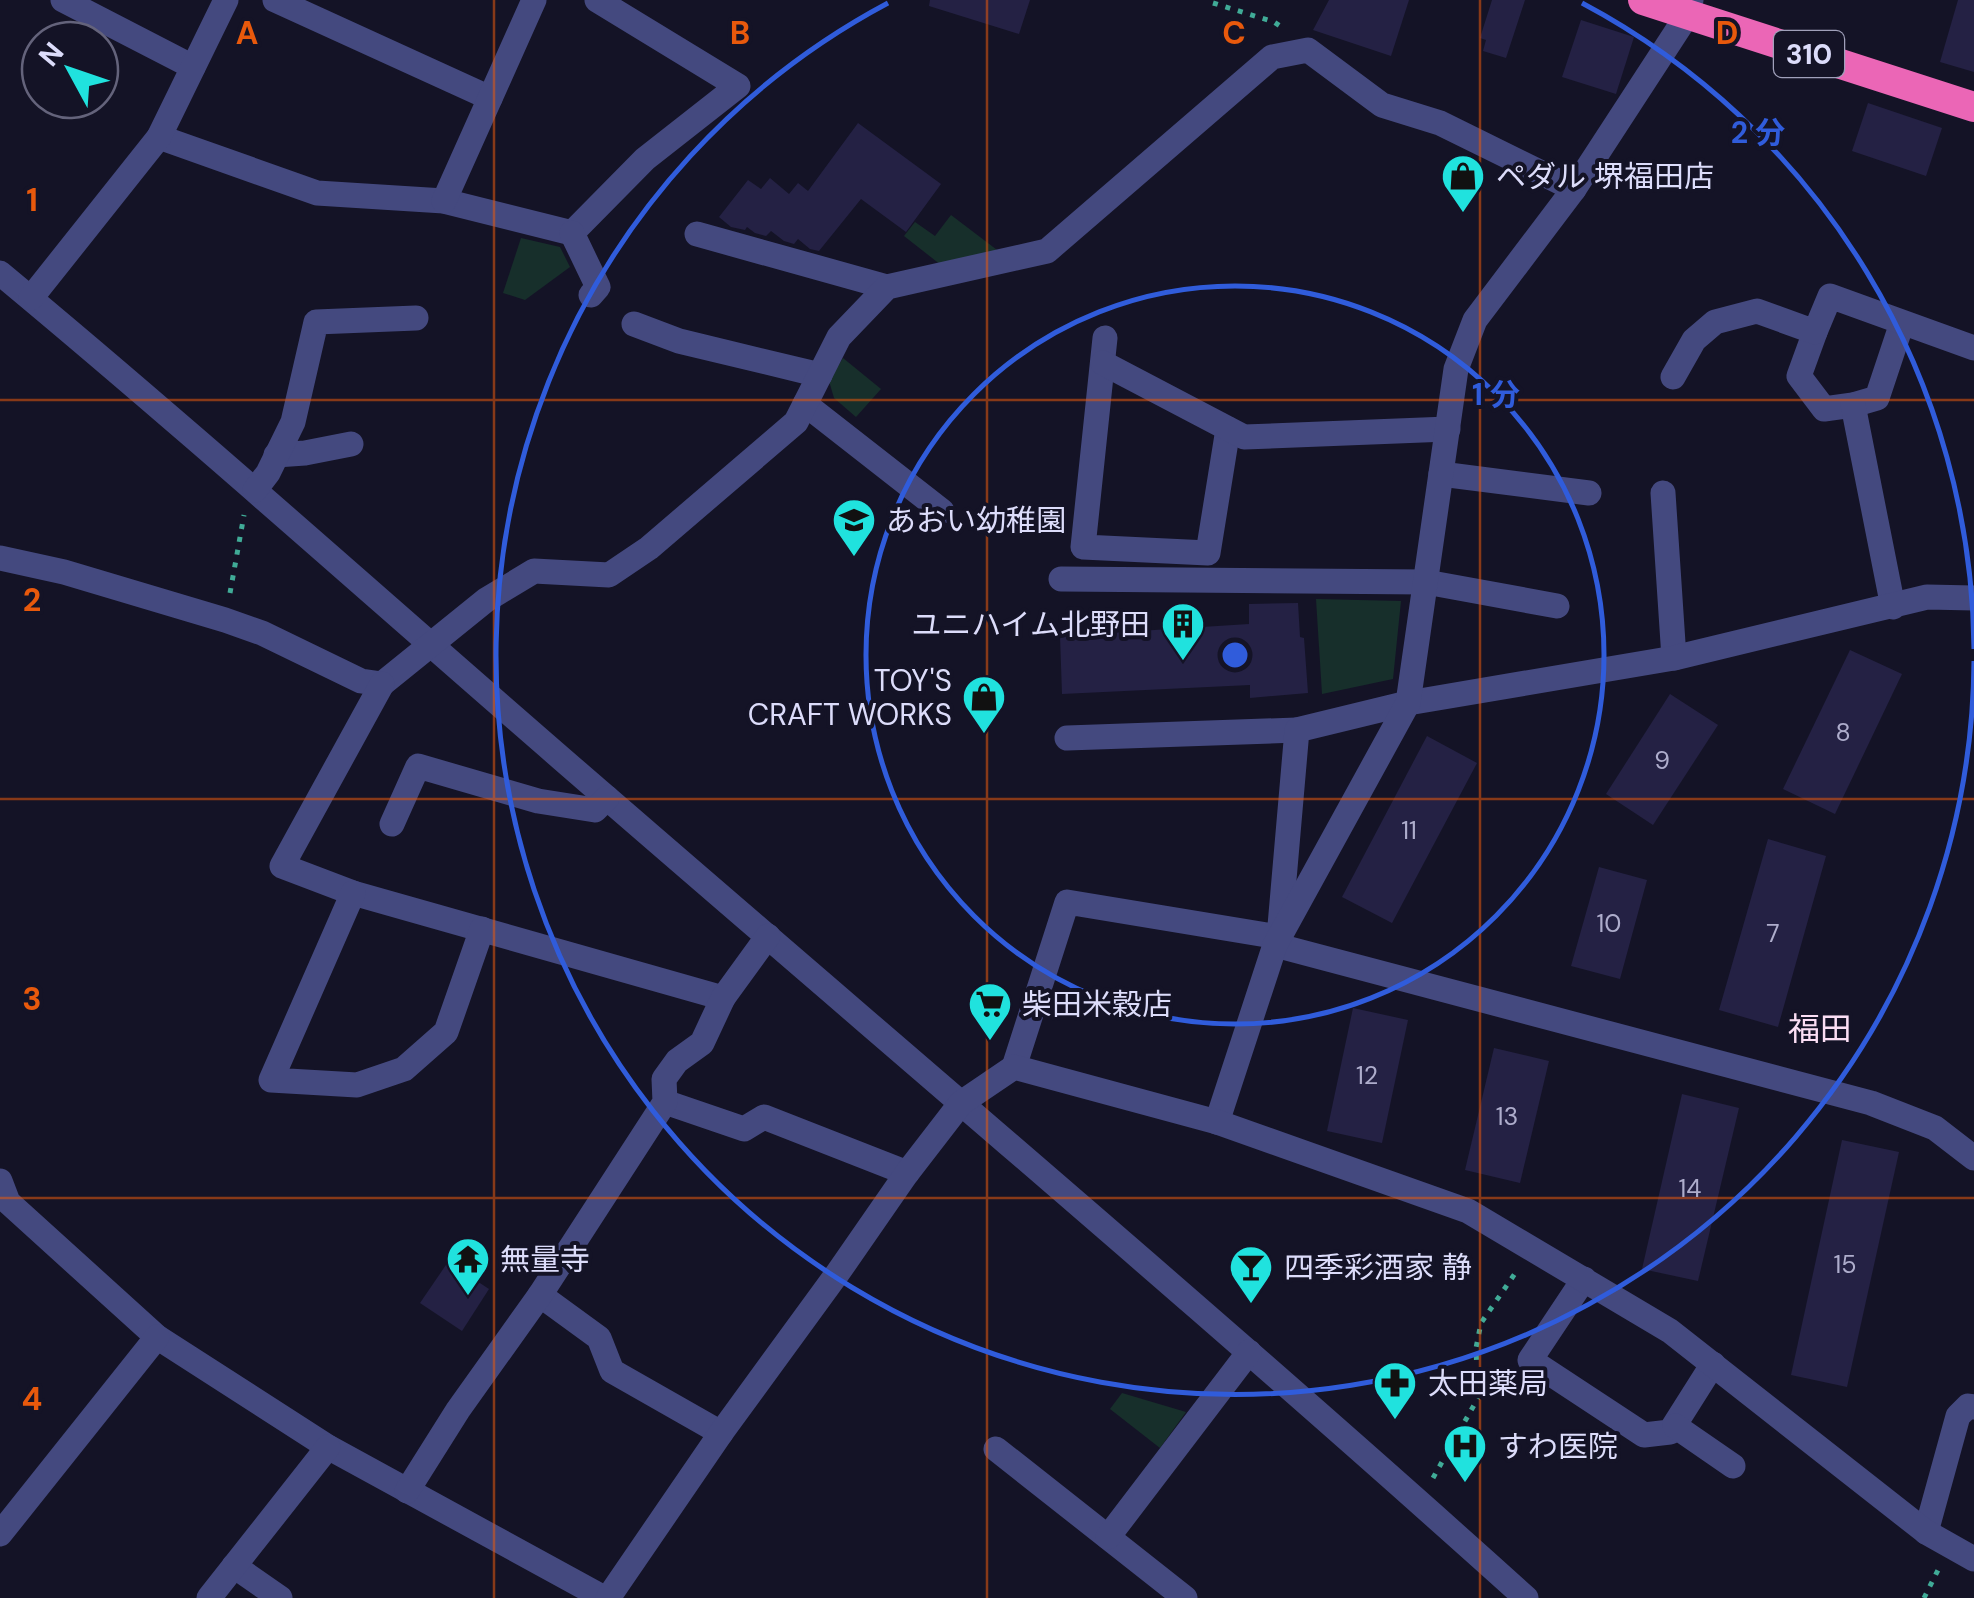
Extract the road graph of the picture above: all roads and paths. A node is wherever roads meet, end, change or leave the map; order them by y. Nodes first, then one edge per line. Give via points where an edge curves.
1 (64, 0) edge
2 (226, 0) edge
3 (276, 0) edge
4 (534, 0) edge
5 (596, 0) edge
6 (1643, 0) edge
7 (1213, 3) dead end
8 (1689, 7) edge
9 (1263, 18) dead end
10 (193, 67) junction
11 (490, 98) junction
12 (1974, 107) edge
13 (159, 137) junction
14 (1574, 190) junction
15 (444, 201) junction
16 (572, 232) junction
17 (697, 234) dead end
18 (0, 272) edge
19 (886, 287) junction
20 (591, 296) dead end
21 (31, 298) junction
22 (416, 318) dead end
23 (1902, 322) junction
24 (634, 324) dead end
25 (1815, 332) junction
26 (1974, 348) edge
27 (820, 375) junction
28 (1673, 376) dead end
29 (805, 404) junction
30 (1854, 405) junction
31 (1228, 429) junction
32 (1448, 429) junction
33 (351, 444) dead end
34 (276, 455) junction
35 (1441, 474) junction
36 (255, 490) junction
37 (1589, 493) dead end
38 (1663, 493) dead end
39 (942, 511) dead end
40 (0, 558) edge
41 (1061, 578) dead end
42 (1426, 582) junction
43 (1974, 598) edge
44 (1556, 606) dead end
45 (1894, 607) junction
46 (225, 620) junction
47 (432, 646) junction
48 (1674, 658) junction
49 (382, 684) junction
50 (1408, 704) junction
51 (1297, 730) junction
52 (1067, 738) dead end
53 (607, 798) junction
54 (392, 824) dead end
55 (353, 893) junction
56 (482, 930) junction
57 (768, 936) junction
58 (1277, 941) junction
59 (723, 998) junction
60 (1014, 1067) junction
61 (665, 1102) junction
62 (960, 1103) junction
63 (1217, 1122) junction
64 (1974, 1158) edge
65 (907, 1173) junction
66 (0, 1181) edge
67 (1532, 1249) junction
68 (1584, 1279) junction
69 (540, 1295) junction
70 (157, 1336) junction
71 (1249, 1352) junction
72 (1713, 1364) junction
73 (1974, 1406) edge
74 (1674, 1426) junction
75 (721, 1433) junction
76 (328, 1447) junction
77 (996, 1450) dead end
78 (1733, 1466) dead end
79 (407, 1490) junction
80 (1418, 1501) junction
81 (1926, 1532) junction
82 (0, 1534) edge
83 (1108, 1537) junction
84 (1974, 1559) edge
85 (234, 1566) junction
86 (209, 1598) edge
87 (280, 1598) edge
88 (606, 1598) edge
89 (1185, 1598) edge
90 (1526, 1598) edge

1 - 10 street
2 - 10 street
3 - 11 street
4 - 11 street
5 - 16 street via 738,86 645,158
6 - 8 highway, 310
7 - 9 path
8 - 12 highway, 310
8 - 14 street
10 - 13 street
11 - 15 street
13 - 15 street via 317,193
13 - 21 street
14 - 19 street via 1440,123 1382,105 1308,50 1272,57 1047,250
14 - 32 street via 1475,320 1456,369
15 - 16 street
16 - 20 street via 598,287
17 - 19 street
18 - 21 street
19 - 27 street via 838,337
21 - 36 street
22 - 34 street via 316,322 293,422
23 - 25 street via 1830,296
23 - 26 street
23 - 30 street via 1877,398
24 - 27 street
25 - 28 street via 1756,311 1715,322 1694,340
25 - 30 street via 1799,376 1824,409
27 - 29 street
29 - 39 street
29 - 47 street via 796,422 608,575 534,571 486,600
30 - 45 street
31 - 31 street via 1208,553 1083,547 1104,350
31 - 32 street via 1244,438
32 - 35 street
33 - 34 street
34 - 36 street
35 - 37 street
35 - 42 street
36 - 46 path via 246,502
36 - 47 street
38 - 48 street
40 - 46 street
41 - 42 street
42 - 44 street
42 - 50 street
43 - 45 street via 1927,597
45 - 48 street
46 - 49 street
47 - 49 street
47 - 53 street
48 - 50 street
49 - 55 street via 282,866
50 - 51 street
50 - 58 street
51 - 52 street
51 - 58 street
53 - 54 street via 595,810 538,801 418,766
53 - 57 street
55 - 56 street
55 - 56 street via 272,1080 357,1086 404,1069 446,1032
56 - 59 street
57 - 59 street
57 - 62 street
58 - 60 street via 1067,902
58 - 63 street
58 - 64 street via 1872,1102 1934,1128
59 - 61 street via 702,1043 664,1079
60 - 62 street
60 - 63 street
61 - 65 street via 744,1128 764,1117
61 - 69 street
62 - 65 street
62 - 71 street
63 - 67 street via 1468,1210
65 - 75 street
66 - 70 street via 8,1202
67 - 68 street
67 - 80 path via 1481,1323 1478,1398
68 - 72 street
68 - 74 street via 1530,1360 1644,1434
69 - 75 street via 599,1338 612,1371
69 - 79 street
70 - 76 street
70 - 82 street
71 - 80 street
71 - 83 street
72 - 74 street
72 - 81 street
73 - 81 street via 1958,1416
74 - 78 street
75 - 88 street
76 - 79 street
76 - 85 street
77 - 83 street
79 - 88 street
80 - 90 street
81 - 84 street
83 - 89 street
85 - 86 street
85 - 87 street

